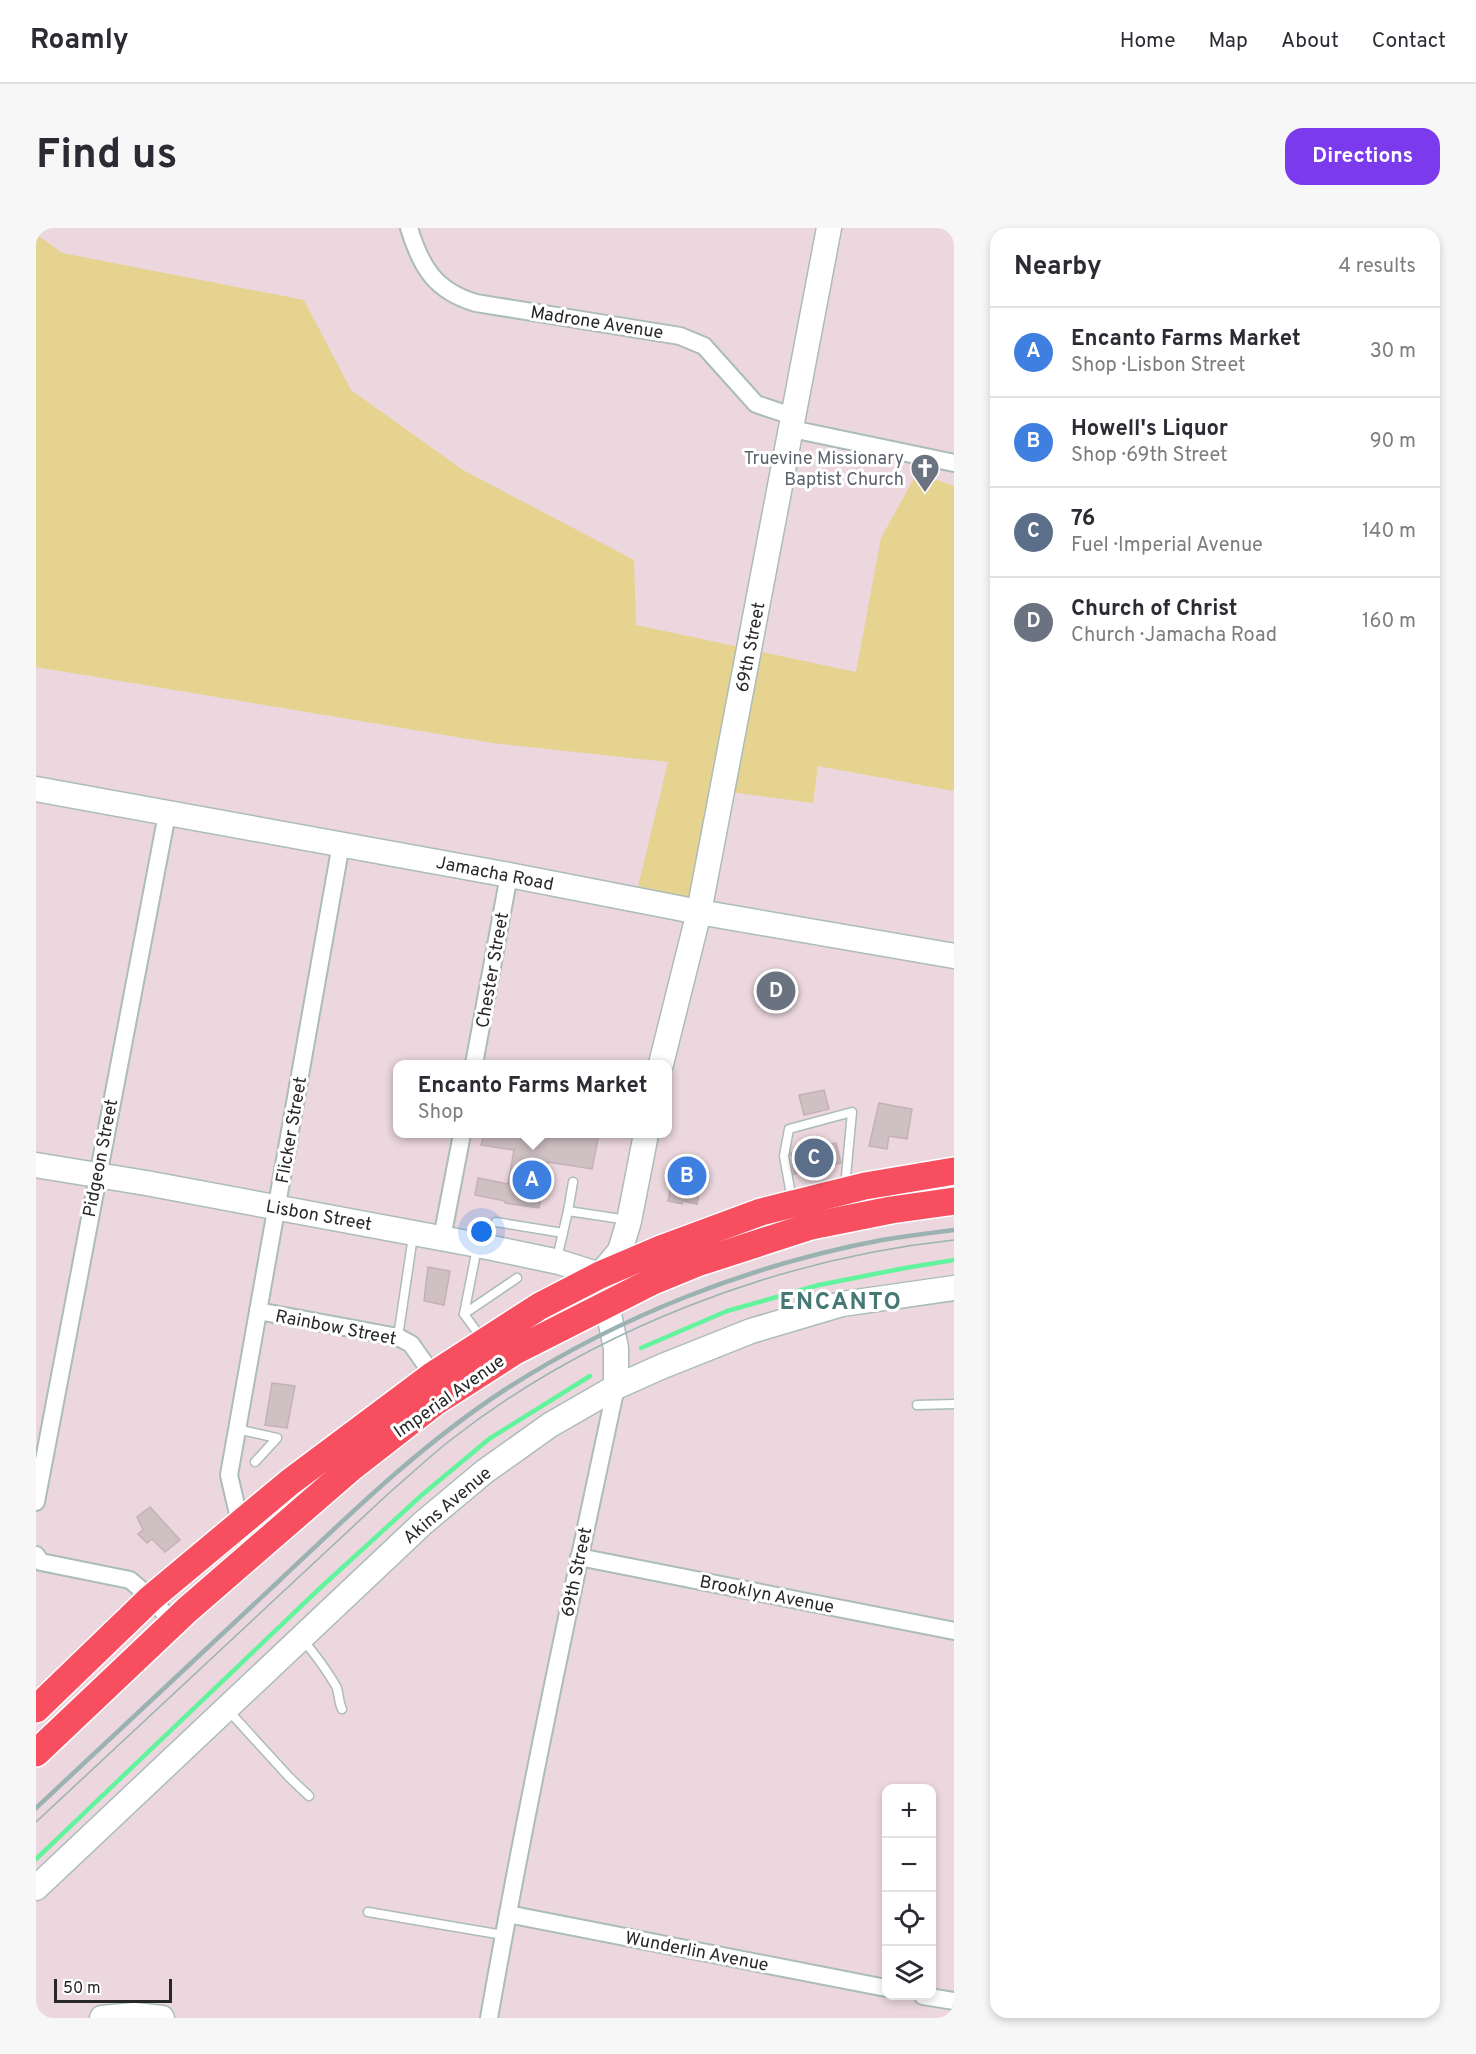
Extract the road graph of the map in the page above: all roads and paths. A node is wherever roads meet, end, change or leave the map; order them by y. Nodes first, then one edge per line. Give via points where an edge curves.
1 (410, 228) edge
2 (829, 228) edge
3 (793, 423) junction
4 (954, 463) edge
5 (36, 789) edge
6 (167, 814) junction
7 (341, 844) junction
8 (509, 875) junction
9 (699, 912) junction
10 (954, 956) edge
11 (475, 1060) edge
12 (662, 1060) edge
13 (461, 1138) edge
14 (645, 1138) edge
15 (36, 1165) edge
16 (954, 1172) edge
17 (97, 1174) junction
18 (573, 1182) dead end
19 (845, 1190) junction
20 (954, 1201) edge
21 (792, 1203) junction
22 (277, 1208) junction
23 (568, 1211) junction
24 (629, 1221) junction
25 (496, 1222) dead end
26 (413, 1233) junction
27 (563, 1233) junction
28 (442, 1238) junction
29 (478, 1245) junction
30 (556, 1262) junction
31 (600, 1275) junction
32 (517, 1278) dead end
33 (954, 1288) edge
34 (607, 1304) junction
35 (258, 1311) junction
36 (464, 1314) junction
37 (398, 1337) junction
38 (483, 1342) junction
39 (433, 1374) junction
40 (616, 1387) junction
41 (954, 1404) edge
42 (917, 1405) dead end
43 (237, 1429) junction
44 (255, 1462) dead end
45 (36, 1502) edge
46 (240, 1525) junction
47 (36, 1556) edge
48 (248, 1557) junction
49 (579, 1557) junction
50 (151, 1598) junction
51 (173, 1623) junction
52 (954, 1631) edge
53 (301, 1639) junction
54 (36, 1708) edge
55 (227, 1709) junction
56 (342, 1709) dead end
57 (36, 1753) edge
58 (309, 1796) dead end
59 (36, 1888) edge
60 (368, 1912) dead end
61 (508, 1914) junction
62 (503, 1935) junction
63 (882, 1987) edge
64 (936, 1998) edge
65 (954, 2001) edge
66 (102, 2018) edge
67 (162, 2018) edge
68 (489, 2018) edge

1 - 3 street, Madrone Avenue via 425,268 442,287 458,297 680,336 704,346 756,404
2 - 3 street, 69th Street
3 - 4 street, Madrone Avenue
3 - 9 street, 69th Street
5 - 6 street, Jamacha Road
6 - 7 street, Jamacha Road
6 - 17 street, Pidgeon Street
7 - 8 street, Jamacha Road
7 - 22 street, Flicker Street
8 - 9 street, Jamacha Road
8 - 11 street, Chester Street
9 - 10 street, Jamacha Road
9 - 12 street, 69th Street
13 - 28 street
14 - 24 street
15 - 17 street, Lisbon Street
16 - 19 main road, Imperial Avenue
17 - 22 street, Lisbon Street
17 - 45 street, Pidgeon Street
18 - 23 lane
19 - 21 main road, Imperial Avenue
19 - 21 lane via 852,1112 789,1129 784,1156
20 - 34 main road, Imperial Avenue via 811,1226 697,1263
21 - 31 main road, Imperial Avenue via 684,1239
22 - 26 street, Lisbon Street
22 - 35 street, Flicker Street
23 - 24 lane
23 - 27 lane
24 - 31 street via 620,1251
25 - 27 lane
26 - 28 street, Lisbon Street
26 - 37 lane
27 - 30 lane
28 - 29 street, Lisbon Street
29 - 30 street, Lisbon Street
29 - 36 lane
30 - 31 street, Lisbon Street
31 - 34 street, 69th Street
31 - 38 main road, Imperial Avenue
32 - 36 lane
33 - 40 street, Akins Avenue via 842,1304 762,1328
34 - 40 street, 69th Street via 616,1348
34 - 48 main road, Imperial Avenue via 515,1351 434,1403
35 - 37 street, Rainbow Street
35 - 43 street, Flicker Street
36 - 38 lane
37 - 39 street, Rainbow Street via 411,1344
38 - 39 main road, Imperial Avenue
39 - 46 main road, Imperial Avenue via 290,1482
40 - 49 street, 69th Street
40 - 53 street, Akins Avenue via 550,1425 484,1472 423,1523
41 - 42 lane
43 - 44 lane via 277,1438
43 - 46 street, Flicker Street via 229,1475
46 - 48 street, Flicker Street
46 - 50 main road, Imperial Avenue
47 - 50 street via 41,1562 130,1580
48 - 51 main road, Imperial Avenue
49 - 52 street, Brooklyn Avenue
49 - 61 street, 69th Street
50 - 51 street
50 - 54 main road, Imperial Avenue
51 - 57 main road, Imperial Avenue
53 - 55 street, Akins Avenue
53 - 56 lane via 337,1688
55 - 58 lane
55 - 59 street, Akins Avenue
60 - 62 lane
61 - 62 street, 69th Street
61 - 63 street, Wunderlin Avenue
62 - 68 street, 69th Street
64 - 65 street
66 - 67 street

